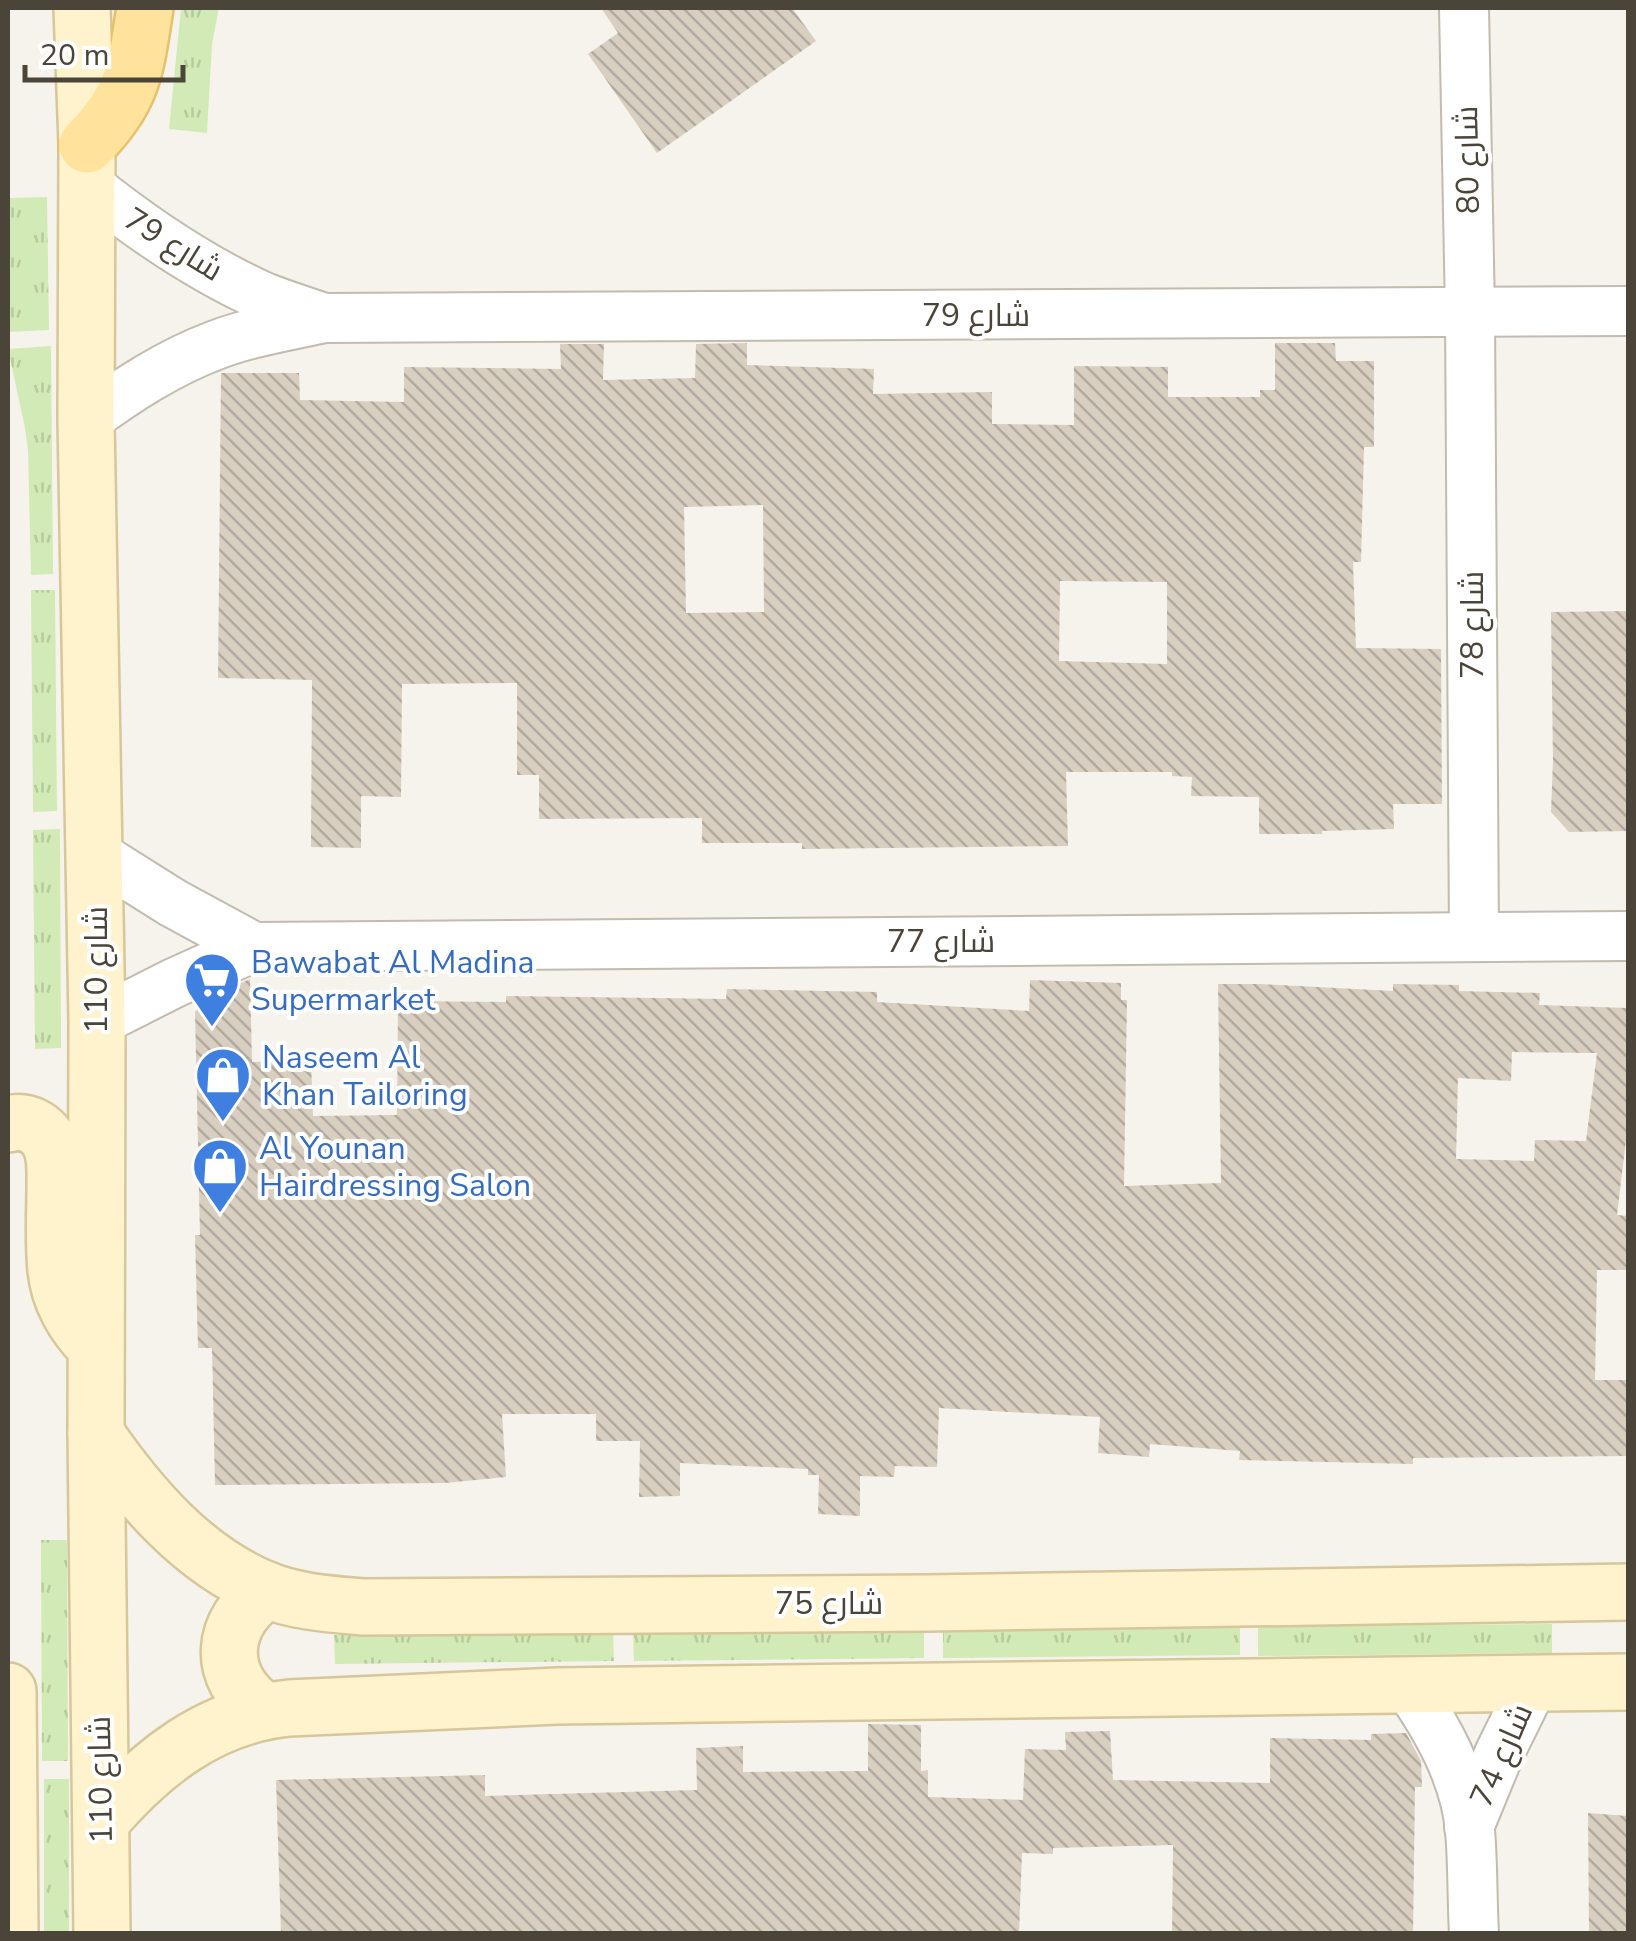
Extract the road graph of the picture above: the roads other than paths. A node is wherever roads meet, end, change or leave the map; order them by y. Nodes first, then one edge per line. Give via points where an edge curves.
1 (82, 8) edge
2 (145, 8) edge
3 (1464, 8) edge
4 (86, 164) junction
5 (1470, 312) junction
6 (1628, 312) edge
7 (324, 318) junction
8 (86, 420) junction
9 (95, 854) junction
10 (1628, 936) edge
11 (1474, 937) junction
12 (254, 947) junction
13 (97, 1022) junction
14 (8, 1124) edge
15 (96, 1347) junction
16 (96, 1434) junction
17 (266, 1590) junction
18 (1628, 1592) edge
19 (1628, 1682) edge
20 (1534, 1683) junction
21 (1408, 1686) junction
22 (8, 1691) edge
23 (263, 1710) junction
24 (100, 1822) junction
25 (1470, 1827) junction
26 (10, 1934) edge
27 (102, 1934) edge
28 (1474, 1934) edge

1 - 4 street, شارع 110
2 - 4 main road via 136,67
3 - 5 street, شارع 80
4 - 7 street, شارع 79 via 172,248 267,298
4 - 8 street, شارع 110
5 - 6 street, شارع 79
5 - 7 street, شارع 79
5 - 11 street, شارع 78
7 - 8 street, شارع 79 via 187,357
8 - 9 street, شارع 110
9 - 12 street, شارع 77
9 - 13 street, شارع 110
10 - 11 street, شارع 77
11 - 12 street, شارع 77
12 - 13 street, شارع 77
13 - 15 street, شارع 110
14 - 15 street via 36,1127 51,1145 59,1287 73,1320
15 - 16 street, شارع 110
16 - 17 street, شارع 75 via 168,1522 228,1571
16 - 24 street, شارع 110
17 - 18 street, شارع 75 via 363,1607
17 - 23 street via 240,1614 229,1649 237,1684
19 - 20 street
20 - 21 street
20 - 25 street, شارع 74
21 - 23 street via 557,1696
21 - 25 street, شارع 74 via 1448,1752
22 - 26 street
23 - 24 street via 190,1740
24 - 27 street, شارع 110
25 - 28 street, شارع 74

